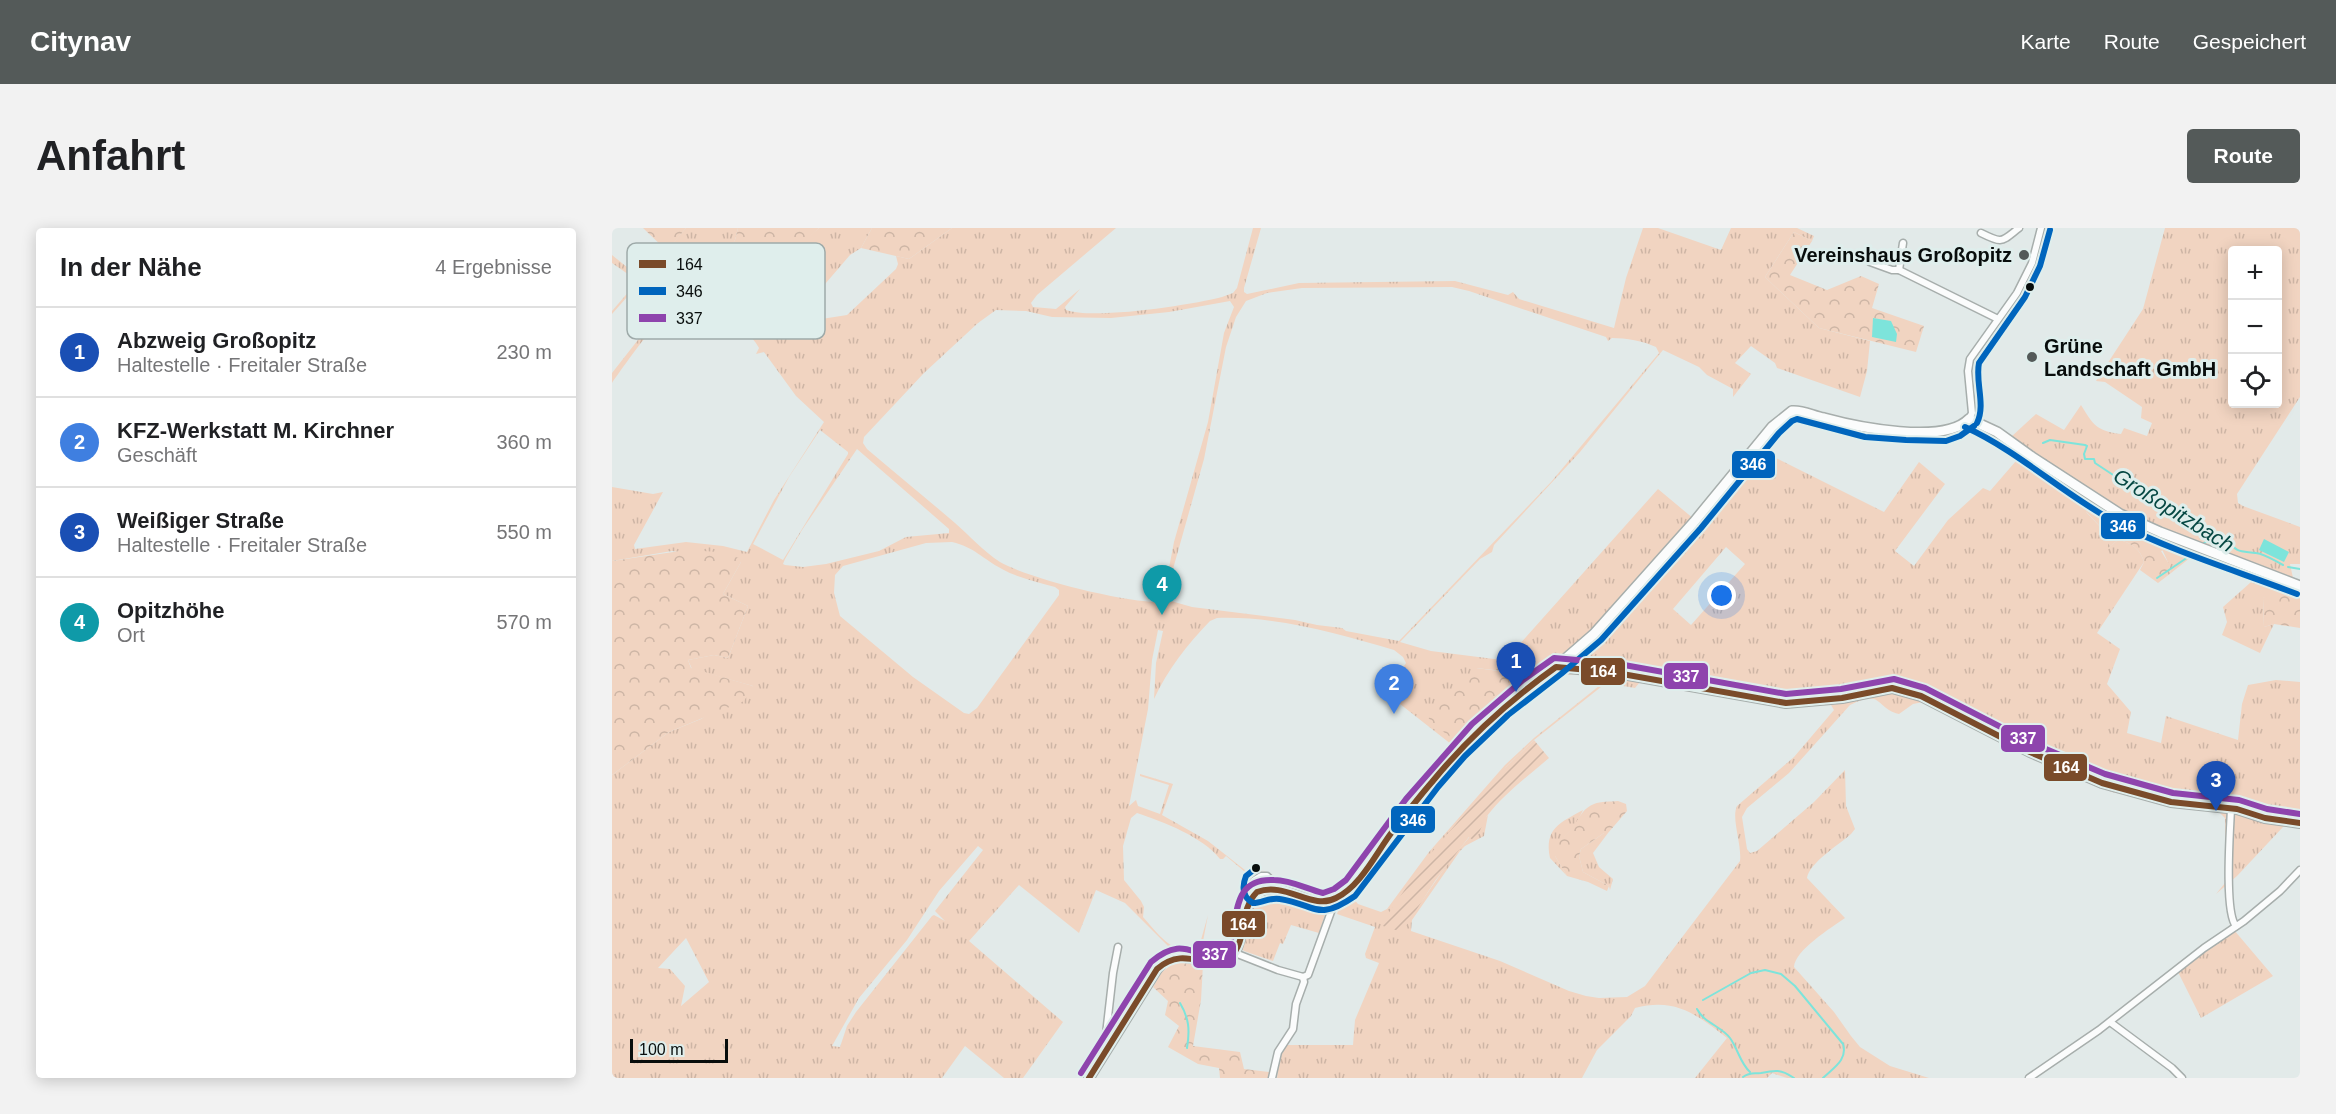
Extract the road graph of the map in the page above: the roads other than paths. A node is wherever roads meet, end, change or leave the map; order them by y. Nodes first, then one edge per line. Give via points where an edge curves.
1 (2019, 228) edge
2 (2041, 228) edge
3 (1981, 233) dead end
4 (1903, 243) dead end
5 (1870, 262) dead end
6 (1899, 270) junction
7 (1998, 319) junction
8 (1969, 418) junction
9 (2300, 586) edge
10 (1556, 667) junction
11 (2231, 808) junction
12 (2300, 823) edge
13 (2300, 870) edge
14 (1273, 888) junction
15 (1255, 894) junction
16 (1331, 902) junction
17 (2236, 927) junction
18 (1118, 947) dead end
19 (1235, 953) junction
20 (1303, 977) junction
21 (2110, 1022) junction
22 (1110, 1044) junction
23 (1089, 1078) edge
24 (1272, 1078) edge
25 (2029, 1078) edge
26 (2182, 1078) edge

1 - 3 street via 2002,241
2 - 7 street via 2032,263
4 - 6 street
5 - 6 street
6 - 7 street
7 - 8 street via 1968,365 1972,407
8 - 9 street via 1997,432 2120,514
8 - 10 street via 1956,428 1932,432 1866,428 1797,410 1787,413 1608,621
10 - 11 street via 1611,672 1786,703 1892,688 1921,696 2030,752 2102,783 2171,802
10 - 16 street via 1502,708 1458,750 1349,889
11 - 12 street
11 - 17 street via 2230,902
13 - 17 street
14 - 15 street
14 - 15 street via 1272,881 1261,876 1253,881
14 - 16 street
15 - 19 street via 1245,914
16 - 20 street via 1308,975
17 - 21 street
18 - 22 street via 1105,1043
19 - 20 street
19 - 22 street via 1221,962 1175,956 1166,959
20 - 24 street via 1293,1029 1278,1052
21 - 25 street
21 - 26 street
22 - 23 street

